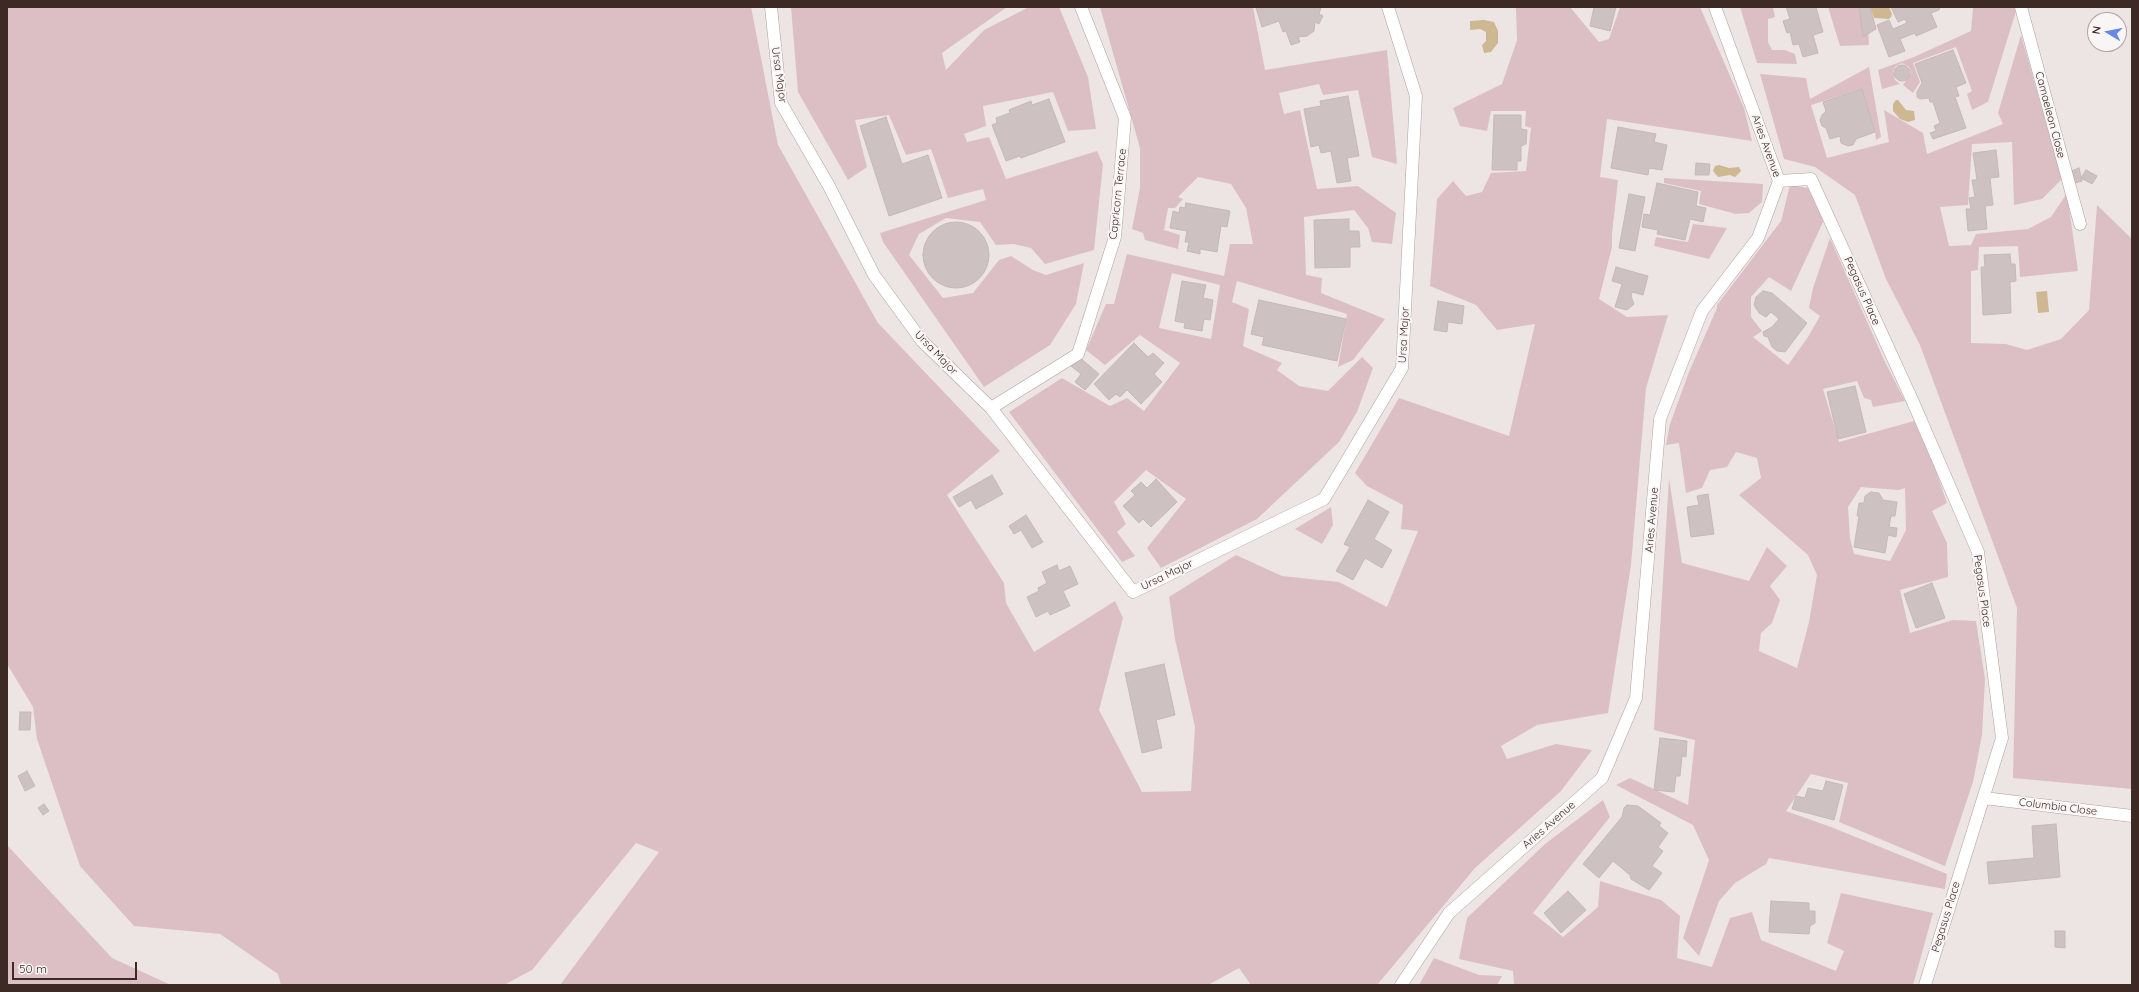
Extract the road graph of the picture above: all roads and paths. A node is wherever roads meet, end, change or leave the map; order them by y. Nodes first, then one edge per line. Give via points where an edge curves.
1 (771, 7) edge
2 (1081, 7) edge
3 (1388, 7) edge
4 (1715, 7) edge
5 (2021, 7) edge
6 (1779, 181) junction
7 (2080, 224) dead end
8 (991, 408) junction
9 (1984, 798) junction
10 (2132, 816) edge
11 (1401, 985) edge
12 (1925, 985) edge

1 - 8 street, Ursa Major via 781,103 829,186 874,275 922,341
2 - 8 street, Capricorn Terrace via 1125,118 1115,237 1078,354
3 - 8 street, Ursa Major via 1416,96 1402,368 1324,499 1133,592
4 - 6 street, Aries Avenue
5 - 7 street, Camaeleon Close
6 - 9 street, Pegasus Place via 1811,179 1978,552 2002,738
6 - 11 street, Aries Avenue via 1758,238 1702,311 1660,419 1636,698 1602,778 1449,913
9 - 10 street, Columbia Close
9 - 12 street, Pegasus Place

